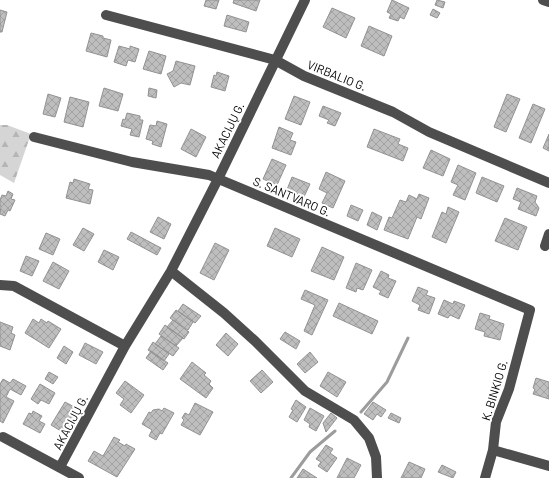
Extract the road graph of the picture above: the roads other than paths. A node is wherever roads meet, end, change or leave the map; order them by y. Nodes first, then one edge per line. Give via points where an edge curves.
1 (304, 0) edge
2 (543, 0) edge
3 (549, 2) edge
4 (106, 15) dead end
5 (275, 60) junction
6 (34, 137) dead end
7 (218, 179) junction
8 (549, 183) edge
9 (549, 234) edge
10 (545, 246) dead end
11 (171, 271) junction
12 (0, 285) edge
13 (530, 310) joint
14 (124, 346) junction
15 (3, 437) dead end
16 (493, 450) junction
17 (549, 466) edge
18 (60, 467) junction
19 (79, 478) edge
20 (377, 478) edge
21 (485, 478) edge

1 - 5 street, AKACIJŲ G.
2 - 3 street
4 - 5 street, VIRBALIO G.
5 - 7 street, AKACIJŲ G.
5 - 8 street, VIRBALIO G. via 304,76 393,112 429,132
6 - 7 street, S. SANTVARO G. via 132,162 209,175
7 - 11 street, AKACIJŲ G.
7 - 13 street, S. SANTVARO G.
9 - 10 street
11 - 14 street, AKACIJŲ G.
11 - 20 street via 224,312 305,391 354,420 369,438 376,457
12 - 14 street via 14,286
13 - 16 street, K. BINKIO G. via 509,389 496,422
14 - 18 street, AKACIJŲ G.
15 - 18 street
16 - 17 street
16 - 21 street, K. BINKIO G.
18 - 19 street

